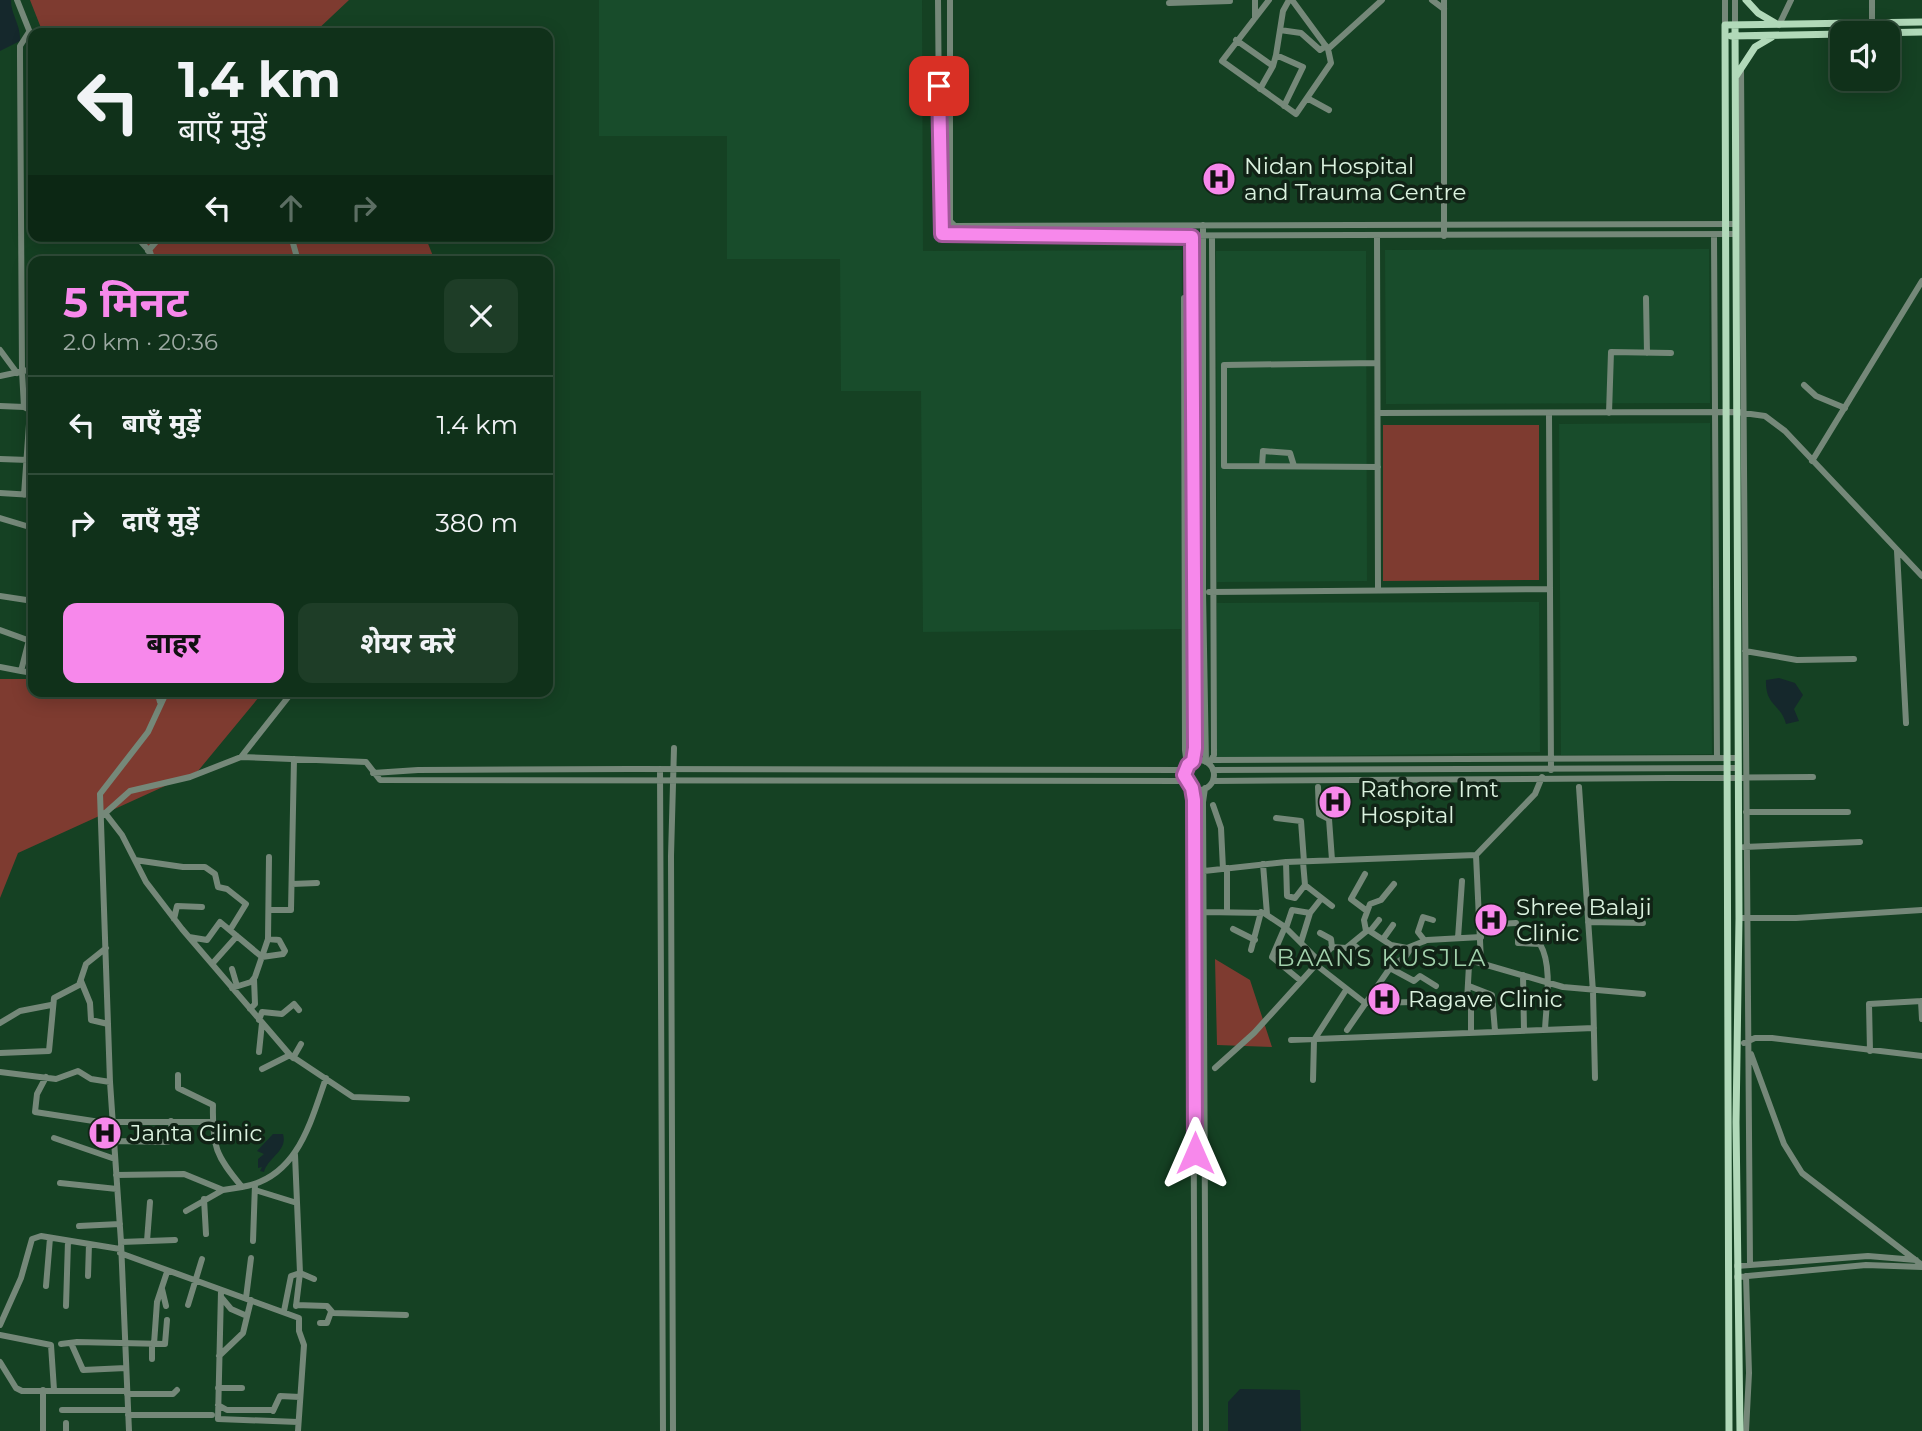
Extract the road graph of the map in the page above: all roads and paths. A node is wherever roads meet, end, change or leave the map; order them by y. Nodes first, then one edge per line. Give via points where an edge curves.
1 (17, 0) edge
2 (938, 0) edge
3 (950, 0) edge
4 (1255, 0) edge
5 (1269, 0) edge
6 (1290, 0) edge
7 (1382, 0) edge
8 (1432, 0) edge
9 (1444, 0) edge
10 (1725, 0) edge
11 (1735, 0) edge
12 (1746, 0) edge
13 (1791, 0) edge
14 (1872, 0) edge
15 (1197, 1) edge
16 (1230, 1) edge
17 (1169, 3) dead end
18 (1444, 9) junction
19 (1255, 18) junction
20 (1872, 21) edge
21 (1900, 22) edge
22 (1922, 22) edge
23 (1725, 24) junction
24 (1830, 24) edge
25 (1735, 25) junction
26 (1779, 25) junction
27 (28, 29) edge
28 (1280, 30) junction
29 (1900, 32) edge
30 (1922, 32) edge
31 (28, 34) edge
32 (1830, 34) edge
33 (1776, 35) junction
34 (1725, 36) junction
35 (1734, 36) junction
36 (1236, 40) junction
37 (1327, 48) junction
38 (1276, 55) junction
39 (1273, 66) junction
40 (1741, 67) junction
41 (1734, 79) junction
42 (1260, 89) junction
43 (1307, 98) junction
44 (1284, 106) junction
45 (1329, 110) dead end
46 (952, 224) junction
47 (1725, 224) junction
48 (1735, 224) junction
49 (1192, 225) junction
50 (1203, 225) junction
51 (1444, 225) junction
52 (940, 230) junction
53 (1714, 234) junction
54 (1725, 234) junction
55 (1735, 234) junction
56 (1377, 236) junction
57 (1444, 236) junction
58 (1192, 237) junction
59 (1202, 237) junction
60 (1212, 237) junction
61 (141, 242) edge
62 (156, 242) edge
63 (149, 251) junction
64 (151, 256) edge
65 (1922, 281) edge
66 (1646, 298) dead end
67 (1188, 346) junction
68 (0, 350) edge
69 (1647, 352) junction
70 (1671, 353) dead end
71 (1377, 363) junction
72 (28, 370) edge
73 (20, 372) junction
74 (0, 376) edge
75 (1804, 385) dead end
76 (28, 405) edge
77 (0, 406) edge
78 (1845, 408) junction
79 (28, 409) edge
80 (1714, 412) junction
81 (1726, 412) junction
82 (1740, 412) junction
83 (1378, 413) junction
84 (1549, 414) junction
85 (1609, 414) junction
86 (0, 459) edge
87 (28, 460) joint
88 (1812, 461) junction
89 (1262, 466) junction
90 (1294, 466) junction
91 (1378, 467) junction
92 (0, 494) edge
93 (24, 495) junction
94 (28, 495) edge
95 (0, 518) edge
96 (28, 526) edge
97 (1897, 551) junction
98 (1922, 576) edge
99 (1550, 589) junction
100 (1378, 590) junction
101 (1193, 592) junction
102 (1203, 592) junction
103 (1213, 592) junction
104 (0, 596) edge
105 (28, 600) edge
106 (1, 632) edge
107 (28, 640) edge
108 (28, 649) edge
109 (1742, 651) junction
110 (1854, 659) dead end
111 (0, 667) edge
112 (20, 671) junction
113 (28, 672) edge
114 (159, 697) edge
115 (163, 697) edge
116 (288, 697) edge
117 (160, 702) junction
118 (1906, 723) dead end
119 (674, 748) dead end
120 (241, 757) junction
121 (1717, 758) junction
122 (1728, 758) junction
123 (1738, 758) junction
124 (1551, 759) junction
125 (294, 760) junction
126 (1211, 764) junction
127 (1189, 765) junction
128 (1728, 768) junction
129 (1738, 768) junction
130 (660, 769) junction
131 (673, 770) junction
132 (1543, 770) junction
133 (1551, 770) junction
134 (373, 773) junction
135 (1813, 777) dead end
136 (1542, 779) junction
137 (1728, 779) junction
138 (1742, 779) junction
139 (1213, 780) junction
140 (1186, 781) junction
141 (660, 782) junction
142 (673, 782) junction
143 (1318, 787) dead end
144 (1579, 787) dead end
145 (1192, 788) junction
146 (1206, 788) junction
147 (1213, 805) dead end
148 (1746, 811) junction
149 (1848, 812) dead end
150 (104, 815) junction
151 (1276, 818) dead end
152 (1860, 842) dead end
153 (1742, 847) junction
154 (1476, 855) junction
155 (661, 856) junction
156 (671, 856) junction
157 (269, 857) dead end
158 (135, 860) junction
159 (1332, 860) junction
160 (1286, 862) junction
161 (1303, 862) junction
162 (1263, 864) junction
163 (1225, 869) junction
164 (1203, 871) junction
165 (1365, 874) dead end
166 (1462, 881) dead end
167 (317, 883) dead end
168 (292, 884) junction
169 (1394, 884) dead end
170 (1305, 886) junction
171 (1321, 899) junction
172 (1332, 906) dead end
173 (202, 907) dead end
174 (269, 910) junction
175 (1922, 910) edge
176 (1367, 911) junction
177 (1205, 912) junction
178 (1227, 912) junction
179 (1264, 913) junction
180 (1310, 913) junction
181 (1743, 918) junction
182 (174, 919) junction
183 (1379, 920) dead end
184 (1433, 920) dead end
185 (1588, 922) junction
186 (1516, 923) dead end
187 (1643, 923) dead end
188 (1392, 925) dead end
189 (1480, 925) junction
190 (1286, 927) junction
191 (1233, 929) dead end
192 (230, 930) junction
193 (1369, 930) junction
194 (1320, 933) dead end
195 (1518, 933) dead end
196 (237, 936) junction
197 (189, 937) junction
198 (1481, 937) junction
199 (1458, 938) junction
200 (268, 939) junction
201 (1205, 939) junction
202 (1383, 939) junction
203 (1195, 940) junction
204 (1255, 940) junction
205 (1424, 941) junction
206 (1301, 942) junction
207 (1352, 944) junction
208 (1332, 947) junction
209 (106, 948) junction
210 (1410, 948) junction
211 (1251, 950) dead end
212 (1367, 955) dead end
213 (262, 957) junction
214 (1317, 962) junction
215 (1481, 962) junction
216 (212, 964) junction
217 (1390, 968) junction
218 (232, 969) dead end
219 (1523, 975) junction
220 (254, 979) junction
221 (81, 981) junction
222 (1301, 981) junction
223 (1546, 982) junction
224 (1436, 986) dead end
225 (1469, 986) junction
226 (235, 987) junction
227 (1346, 990) junction
228 (1593, 992) junction
229 (1643, 994) dead end
230 (1468, 1001) junction
231 (1921, 1001) edge
232 (1365, 1003) junction
233 (51, 1005) junction
234 (250, 1009) junction
235 (299, 1010) dead end
236 (1922, 1019) edge
237 (260, 1021) junction
238 (0, 1023) edge
239 (108, 1024) junction
240 (1594, 1028) junction
241 (1347, 1030) dead end
242 (1524, 1030) junction
243 (1545, 1030) junction
244 (1495, 1031) junction
245 (1471, 1032) junction
246 (1291, 1040) dead end
247 (1314, 1040) junction
248 (1746, 1042) junction
249 (302, 1044) dead end
250 (1870, 1051) junction
251 (259, 1052) dead end
252 (0, 1053) edge
253 (1736, 1055) junction
254 (1922, 1056) edge
255 (292, 1057) junction
256 (1215, 1068) dead end
257 (262, 1069) dead end
258 (1727, 1069) junction
259 (0, 1072) edge
260 (178, 1075) dead end
261 (46, 1077) junction
262 (326, 1078) junction
263 (1595, 1078) dead end
264 (1313, 1080) dead end
265 (110, 1082) junction
266 (1732, 1086) junction
267 (407, 1099) dead end
268 (171, 1121) junction
269 (213, 1122) junction
270 (113, 1123) junction
271 (54, 1138) dead end
272 (114, 1141) junction
273 (295, 1155) junction
274 (115, 1158) junction
275 (116, 1175) junction
276 (60, 1183) dead end
277 (242, 1187) junction
278 (255, 1187) junction
279 (117, 1189) junction
280 (223, 1189) junction
281 (204, 1199) junction
282 (150, 1202) dead end
283 (297, 1203) junction
284 (186, 1211) dead end
285 (120, 1224) junction
286 (79, 1226) dead end
287 (206, 1234) dead end
288 (50, 1238) junction
289 (175, 1240) dead end
290 (68, 1241) junction
291 (147, 1241) junction
292 (253, 1241) dead end
293 (89, 1244) junction
294 (120, 1248) junction
295 (251, 1258) dead end
296 (202, 1259) dead end
297 (1921, 1263) edge
298 (1750, 1265) junction
299 (1737, 1266) junction
300 (167, 1272) junction
301 (300, 1273) junction
302 (88, 1276) dead end
303 (1746, 1276) junction
304 (1737, 1277) junction
305 (314, 1279) dead end
306 (197, 1282) junction
307 (46, 1286) dead end
308 (162, 1287) junction
309 (221, 1294) junction
310 (249, 1299) junction
311 (188, 1305) dead end
312 (66, 1306) dead end
313 (166, 1306) dead end
314 (296, 1306) junction
315 (284, 1311) junction
316 (331, 1312) junction
317 (295, 1315) junction
318 (406, 1315) dead end
319 (247, 1316) junction
320 (167, 1320) dead end
321 (320, 1323) dead end
322 (0, 1325) edge
323 (0, 1335) edge
324 (71, 1343) junction
325 (61, 1344) dead end
326 (125, 1344) junction
327 (153, 1344) junction
328 (219, 1356) junction
329 (152, 1359) dead end
330 (0, 1362) edge
331 (126, 1368) junction
332 (218, 1388) junction
333 (242, 1388) dead end
334 (43, 1390) junction
335 (54, 1390) junction
336 (177, 1390) dead end
337 (127, 1392) junction
338 (300, 1397) junction
339 (218, 1405) junction
340 (62, 1410) dead end
341 (273, 1410) junction
342 (128, 1412) junction
343 (212, 1415) dead end
344 (272, 1420) junction
345 (298, 1422) junction
346 (1729, 1430) edge
347 (1742, 1430) edge
348 (43, 1431) edge
349 (129, 1431) edge
350 (298, 1431) edge
351 (663, 1431) edge
352 (673, 1431) edge
353 (1195, 1431) edge
354 (1206, 1431) edge

1 - 27 street
2 - 52 street
3 - 46 street
4 - 19 street
5 - 19 street
6 - 28 street
6 - 37 street
7 - 37 street
8 - 18 street
9 - 18 street
10 - 23 street
11 - 25 street
12 - 26 main road
13 - 26 street
14 - 20 street
15 - 16 street
15 - 17 street
18 - 51 street
19 - 36 street
21 - 22 main road
23 - 25 main road
23 - 34 main road
24 - 26 main road
25 - 26 main road
25 - 35 main road
28 - 37 street via 1301,33 1320,50
28 - 38 street
29 - 30 main road
31 - 73 street via 20,46
32 - 33 main road
33 - 35 main road
33 - 40 main road via 1755,47
34 - 35 main road
34 - 47 main road
35 - 41 main road
36 - 39 street
36 - 42 street via 1222,61
37 - 43 street via 1331,63
38 - 39 street
38 - 44 street via 1303,67
39 - 42 street
40 - 41 main road
40 - 82 street
41 - 48 main road
42 - 44 street
43 - 44 street via 1296,114
43 - 45 street
46 - 49 street
46 - 52 street
47 - 48 street
47 - 51 street
47 - 54 main road
48 - 55 main road
49 - 50 street
49 - 58 street
50 - 51 street
50 - 59 street
51 - 57 street
52 - 58 street via 946,236
53 - 54 street
53 - 57 street
53 - 80 street
54 - 55 street
54 - 81 main road
55 - 82 main road
56 - 57 street
56 - 60 street
56 - 71 street
58 - 59 street
58 - 67 street via 1185,298
59 - 60 street
59 - 102 street
60 - 103 street
61 - 63 street
62 - 63 street
63 - 64 street
65 - 78 street
66 - 69 street
67 - 101 street
67 - 127 street via 1185,750
68 - 73 street
69 - 70 street
69 - 85 street via 1610,354
71 - 83 street
71 - 89 street via 1224,365 1224,466
72 - 73 street
73 - 74 street
73 - 76 street
75 - 78 street via 1814,395
77 - 79 street
78 - 88 street
80 - 81 street
80 - 85 street
80 - 121 street
81 - 82 street
81 - 122 main road
82 - 88 street via 1772,419
82 - 109 main road
83 - 84 street
83 - 91 street
84 - 85 street
84 - 99 street
86 - 87 street
87 - 93 street
88 - 97 street
89 - 90 street
89 - 90 street via 1263,451 1290,453
90 - 91 street
91 - 100 street
92 - 93 street
93 - 94 street
95 - 96 street
97 - 98 street
97 - 118 street
99 - 100 street
99 - 124 street
100 - 103 street
101 - 102 street
101 - 127 street
102 - 103 street
102 - 126 street
103 - 126 street
104 - 105 street
106 - 107 street
108 - 112 street
109 - 110 street via 1797,660
109 - 123 main road
109 - 138 street
111 - 112 street
112 - 113 street
114 - 117 street
115 - 117 street
116 - 120 street
117 - 150 street via 148,732 103,786 99,803
119 - 131 street
120 - 125 street
120 - 150 street via 190,777 130,791
121 - 122 street
121 - 124 street
122 - 123 street
122 - 128 main road
123 - 129 main road
124 - 126 street
124 - 133 street
125 - 134 street via 366,762
125 - 168 street
126 - 127 street
126 - 132 street
126 - 139 street
127 - 131 street
127 - 140 street
128 - 129 street
128 - 133 street
128 - 137 main road
129 - 138 main road
130 - 131 street
130 - 134 street
130 - 141 street
131 - 142 street
132 - 133 street
132 - 136 street
134 - 141 street via 380,780
135 - 138 street
136 - 137 street
136 - 139 street
136 - 154 street via 1535,794
137 - 138 street
137 - 258 main road
138 - 148 street
138 - 153 main road
139 - 146 street
140 - 142 street
140 - 145 street
141 - 142 street
141 - 155 street
142 - 156 street
143 - 159 street via 1319,814 1329,819
144 - 185 street
145 - 146 street
145 - 203 street
146 - 164 street
147 - 163 street via 1222,828
148 - 149 street
148 - 153 street
150 - 158 street via 121,833
150 - 209 street via 100,825
151 - 161 street via 1301,821
152 - 153 street
153 - 181 main road
154 - 159 street
154 - 189 street
155 - 156 street
155 - 351 street
156 - 352 street
157 - 174 street
158 - 182 street
158 - 192 street via 205,867 214,873 218,887 246,904
159 - 161 street
160 - 161 street
160 - 162 street
160 - 170 street via 1287,896 1296,898
161 - 170 street
162 - 163 street
162 - 179 street
163 - 164 street
163 - 178 street
164 - 177 street
165 - 176 street via 1351,899
166 - 199 street
167 - 168 street
168 - 174 street via 290,911
169 - 176 street via 1381,900 1371,902
170 - 171 street
171 - 172 street
171 - 180 street
173 - 182 street via 179,905
174 - 200 street
175 - 181 street
176 - 193 street
177 - 178 street
177 - 201 street
178 - 179 street
179 - 190 street
179 - 204 street
180 - 190 street via 1292,910
180 - 206 street
181 - 248 street
181 - 253 main road
182 - 197 street
183 - 193 street
184 - 205 street via 1423,917 1418,931
185 - 187 street
185 - 228 street
186 - 189 street
188 - 202 street
189 - 198 street
190 - 206 street
190 - 222 street via 1273,960
191 - 204 street
192 - 196 street
192 - 197 street via 218,922 207,940
193 - 202 street
193 - 207 street
194 - 208 street via 1331,939
195 - 223 street via 1518,943 1540,944 1543,949
196 - 213 street
196 - 216 street
197 - 216 street
198 - 199 street
198 - 215 street
199 - 205 street
200 - 213 street
200 - 213 street via 279,940 285,951
201 - 203 street
201 - 354 street
202 - 210 street
203 - 353 street
204 - 211 street
205 - 210 street
206 - 214 street
207 - 208 street via 1345,949
207 - 212 street
208 - 214 street
209 - 221 street via 86,964
209 - 239 street
210 - 217 street
213 - 220 street
214 - 222 street
214 - 227 street
215 - 219 street
215 - 225 street via 1470,963
216 - 226 street
217 - 224 street
217 - 232 street
218 - 226 street
219 - 223 street
219 - 242 street
220 - 226 street
220 - 234 street via 255,1004
221 - 233 street via 54,998
221 - 239 street via 91,1020
222 - 256 street
223 - 228 street
223 - 243 street
225 - 230 street
225 - 244 street via 1492,995
226 - 234 street
227 - 232 street
227 - 247 street
228 - 229 street
228 - 240 street
230 - 232 street
230 - 245 street
231 - 236 street
231 - 250 street via 1870,1004
232 - 241 street
233 - 238 street via 20,1012
233 - 252 street via 49,1051
234 - 237 street
235 - 237 street via 294,1004 282,1014 262,1012
237 - 251 street
237 - 255 street
239 - 265 street
240 - 243 street
240 - 263 street
242 - 243 street
242 - 244 street
244 - 245 street
245 - 247 street
246 - 247 street
247 - 264 street
248 - 250 street via 1763,1037
248 - 253 street
248 - 297 street via 1784,1144 1802,1173
248 - 298 street
249 - 255 street
250 - 254 street
253 - 258 street
253 - 266 main road
255 - 257 street
255 - 262 street
258 - 266 main road
259 - 261 street
260 - 269 street via 178,1088 213,1105
261 - 265 street via 61,1078 78,1071
261 - 270 street via 35,1112
262 - 267 street via 353,1097
262 - 273 street
265 - 270 street
266 - 299 main road
266 - 346 main road
268 - 269 street
268 - 270 street
268 - 272 street via 168,1142
269 - 277 street via 216,1154
270 - 272 street
271 - 274 street
272 - 274 street
273 - 278 street
273 - 283 street
274 - 275 street
275 - 279 street
275 - 280 street via 184,1174
276 - 279 street
277 - 278 street
277 - 280 street
278 - 283 street
278 - 292 street
279 - 285 street
280 - 281 street
281 - 284 street
281 - 287 street
282 - 291 street
283 - 301 street
285 - 286 street
285 - 294 street
288 - 290 street
288 - 307 street
288 - 322 street via 30,1241 21,1278
289 - 291 street
290 - 293 street
290 - 312 street
291 - 294 street
293 - 294 street
293 - 302 street
294 - 300 street
294 - 326 street
295 - 310 street
296 - 306 street
297 - 298 street via 1868,1256
297 - 303 street
298 - 299 street
299 - 304 main road
300 - 306 street
300 - 308 street
301 - 305 street
301 - 314 street
301 - 315 street via 291,1276
303 - 304 street
303 - 347 street via 1749,1373
304 - 347 main road
306 - 309 street
306 - 311 street
308 - 313 street
308 - 327 street
309 - 310 street
309 - 319 street via 236,1313
309 - 328 street
310 - 315 street
310 - 319 street
314 - 316 street via 327,1306
314 - 317 street
315 - 317 street
316 - 318 street
316 - 321 street via 327,1323
317 - 338 street via 304,1345
319 - 328 street via 243,1334
320 - 327 street via 166,1344
323 - 335 street via 51,1345
324 - 325 street
324 - 326 street
324 - 331 street via 83,1370
326 - 327 street
326 - 331 street
327 - 329 street
328 - 332 street
330 - 334 street via 19,1390
331 - 337 street
332 - 333 street
332 - 339 street
334 - 335 street
334 - 348 street
335 - 337 street
336 - 337 street via 173,1394
337 - 342 street
338 - 341 street via 280,1396
338 - 345 street
339 - 341 street via 228,1410
339 - 344 street via 220,1421
340 - 342 street
341 - 344 street
342 - 343 street
342 - 349 street
344 - 345 street
345 - 350 street
346 - 347 main road

